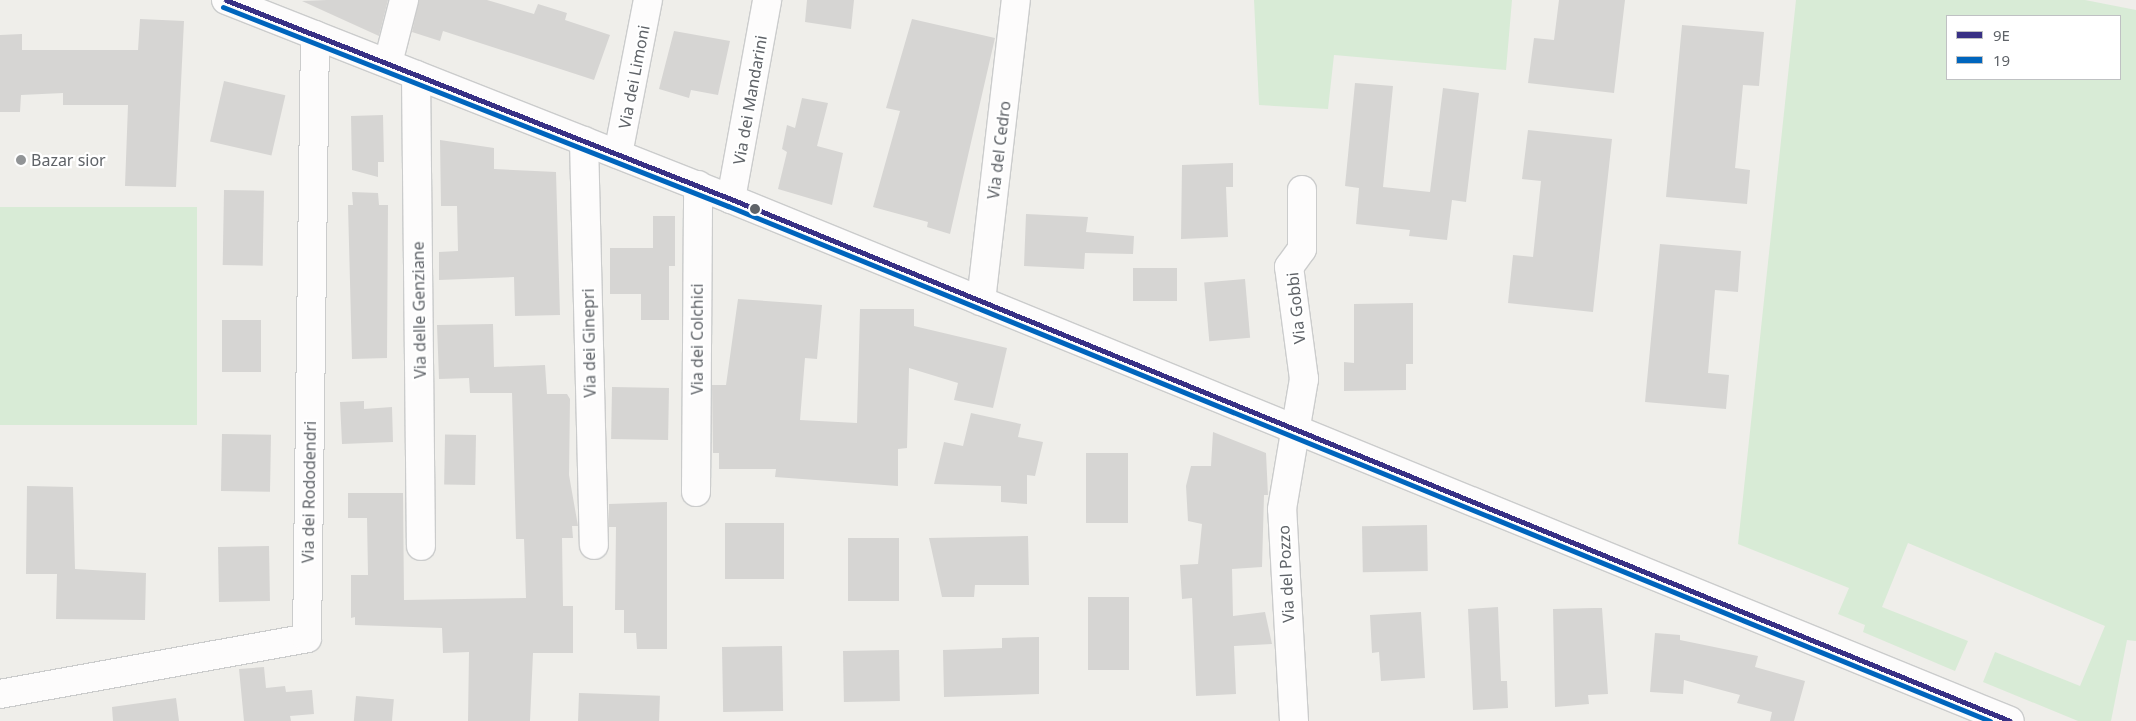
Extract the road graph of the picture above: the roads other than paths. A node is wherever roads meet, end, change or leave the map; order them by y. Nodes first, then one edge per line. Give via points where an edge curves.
1 (226, 0) edge
2 (404, 0) edge
3 (648, 0) edge
4 (767, 0) edge
5 (1016, 0) edge
6 (315, 35) junction
7 (388, 63) junction
8 (416, 74) junction
9 (584, 141) junction
10 (618, 154) junction
11 (698, 186) junction
12 (1302, 190) dead end
13 (731, 199) junction
14 (982, 301) junction
15 (1293, 427) junction
16 (696, 492) dead end
17 (594, 545) dead end
18 (421, 546) dead end
19 (0, 694) edge
20 (1294, 721) edge
21 (2010, 721) edge

1 - 6 street
2 - 7 street
3 - 10 street, Via dei Limoni
4 - 13 street, Via dei Mandarini
5 - 14 street, Via del Cedro
6 - 7 street
6 - 19 street, Via dei Rododendri via 307,638
7 - 8 street
8 - 9 street
8 - 18 street, Via delle Genziane
9 - 10 street
9 - 17 street, Via dei Ginepri
10 - 11 street
11 - 13 street
11 - 16 street, Via dei Colchici
12 - 15 street, Via Gobbi via 1302,249 1289,267 1304,379
13 - 14 street
14 - 15 street
15 - 20 street, Via del Pozzo via 1282,509
15 - 21 street

